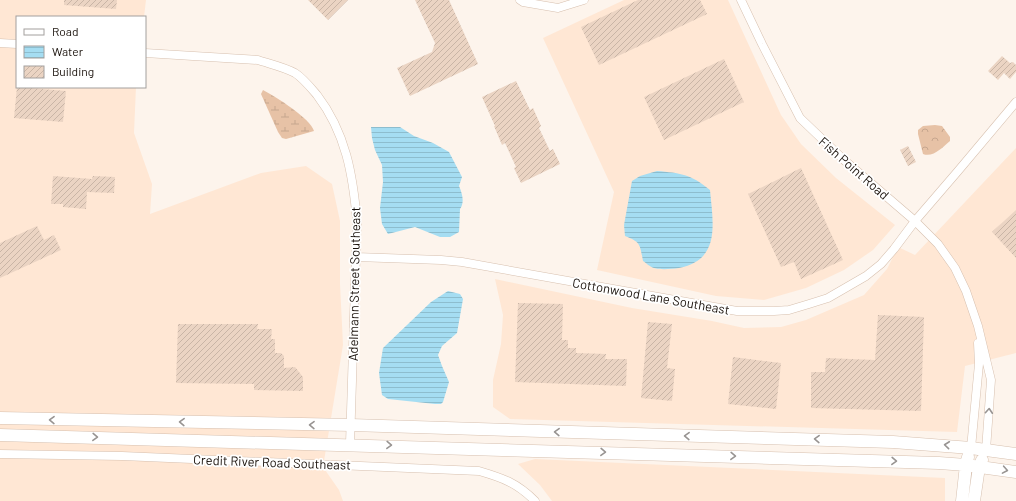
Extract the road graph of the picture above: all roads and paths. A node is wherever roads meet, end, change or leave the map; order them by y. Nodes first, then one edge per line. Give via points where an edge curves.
1 (520, 0) edge
2 (584, 0) edge
3 (741, 0) edge
4 (0, 43) edge
5 (16, 44) edge
6 (146, 53) edge
7 (1016, 102) edge
8 (915, 221) junction
9 (356, 257) junction
10 (978, 326) junction
11 (0, 418) edge
12 (351, 425) junction
13 (0, 435) edge
14 (350, 444) junction
15 (971, 448) junction
16 (986, 450) junction
17 (0, 454) edge
18 (1016, 454) edge
19 (966, 465) junction
20 (979, 467) junction
21 (1016, 472) edge
22 (535, 501) edge
23 (962, 501) edge
24 (974, 501) edge

1 - 2 street via 558,8
3 - 8 street, Fish Point Road via 800,118 839,156
4 - 5 street
6 - 9 street, Adelmann Street Southeast via 258,60 296,74 326,107 345,147 357,222
7 - 8 street, Cottonwood Lane Southeast
8 - 9 street, Cottonwood Lane Southeast via 881,264 866,276 828,298 789,310 774,311 737,311 462,262
8 - 10 street, Fish Point Road via 938,244 955,268 966,290
9 - 12 street, Adelmann Street Southeast
10 - 15 street, Fish Point Road via 979,364
16 -> 10 street, Fish Point Road via 991,380
12 -> 11 main road
12 - 14 street, Adelmann Street Southeast
15 -> 12 main road via 885,441
13 -> 14 main road
14 -> 19 main road
15 - 16 main road
15 - 19 main road, Fish Point Road
16 - 18 main road
16 - 20 main road, Fish Point Road
17 - 22 street, Credit River Road Southeast via 122,456 479,471 502,478 523,490
19 - 20 main road
19 - 23 main road, Fish Point Road
20 -> 21 main road
20 - 24 main road, Fish Point Road

